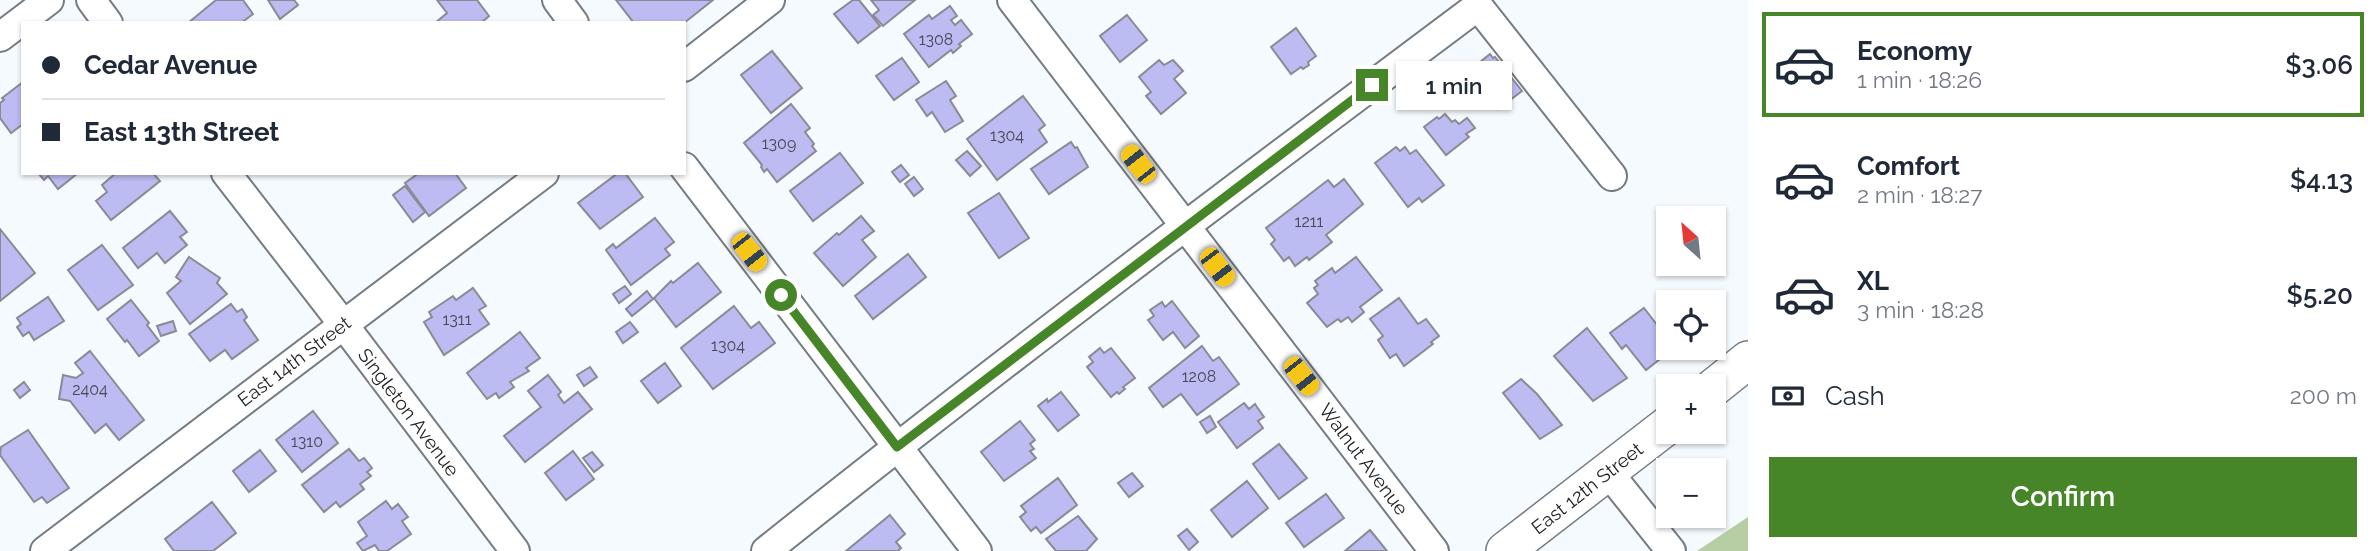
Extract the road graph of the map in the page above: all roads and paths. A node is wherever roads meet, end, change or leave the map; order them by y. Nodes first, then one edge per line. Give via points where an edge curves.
1 (49, 0) edge
2 (91, 0) edge
3 (557, 0) edge
4 (770, 0) edge
5 (1012, 0) edge
6 (21, 21) edge
7 (21, 21) edge
8 (107, 21) edge
9 (573, 21) edge
10 (0, 37) edge
11 (686, 65) edge
12 (686, 170) edge
13 (228, 175) edge
14 (541, 175) edge
15 (1612, 176) dead end
16 (1186, 225) junction
17 (344, 324) junction
18 (1748, 360) edge
19 (1726, 378) edge
20 (1656, 434) edge
21 (897, 447) junction
22 (1608, 472) junction
23 (45, 551) edge
24 (515, 551) edge
25 (766, 551) edge
26 (977, 551) edge
27 (1434, 551) edge
28 (1505, 551) edge
29 (1671, 551) edge

1 - 7 street
2 - 8 street
3 - 9 street
4 - 11 street
5 - 16 street, Walnut Avenue
6 - 10 street
12 - 21 street
13 - 17 street, Singleton Avenue
14 - 17 street, East 14th Street
15 - 16 street via 1478,6
16 - 21 street
16 - 27 street, Walnut Avenue
17 - 23 street, East 14th Street
17 - 24 street, Singleton Avenue
18 - 19 street
20 - 22 street, East 12th Street
21 - 25 street
21 - 26 street
22 - 28 street, East 12th Street
22 - 29 street

